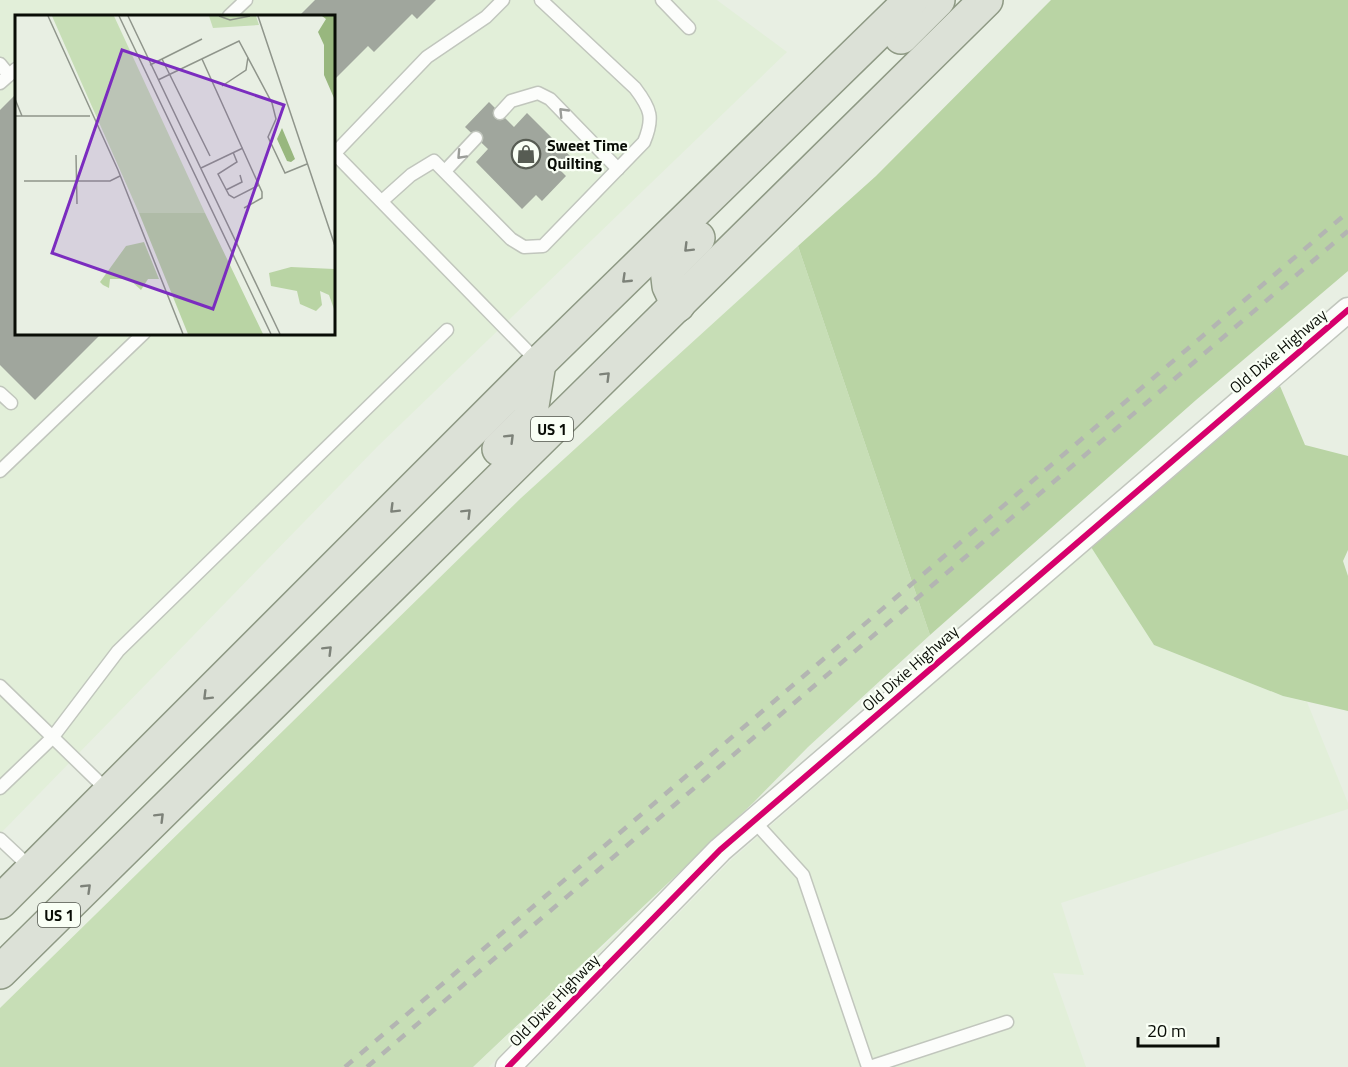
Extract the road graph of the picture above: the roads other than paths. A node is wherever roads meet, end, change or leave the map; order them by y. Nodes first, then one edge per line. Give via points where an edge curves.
1 (246, 0) edge
2 (503, 0) edge
3 (541, 0) edge
4 (662, 0) edge
5 (911, 0) edge
6 (938, 0) edge
7 (986, 0) edge
8 (230, 15) edge
9 (689, 28) dead end
10 (0, 64) edge
11 (8, 75) edge
12 (500, 113) dead end
13 (476, 138) dead end
14 (334, 154) edge
15 (618, 169) junction
16 (446, 171) junction
17 (382, 201) junction
18 (678, 305) junction
19 (1348, 309) edge
20 (447, 330) dead end
21 (143, 334) edge
22 (539, 363) junction
23 (0, 393) edge
24 (11, 403) dead end
25 (0, 471) edge
26 (0, 686) edge
27 (52, 738) junction
28 (202, 774) junction
29 (0, 788) edge
30 (110, 793) junction
31 (754, 821) junction
32 (0, 839) edge
33 (32, 870) junction
34 (0, 902) edge
35 (0, 972) edge
36 (1007, 1022) dead end
37 (508, 1067) edge
38 (869, 1067) edge

1 - 8 lane
2 - 14 lane via 486,17 427,57
3 - 15 lane via 635,88 646,103 652,124 644,142
4 - 9 lane
5 -> 22 main road
6 -> 18 main road via 667,269 669,286
7 - 18 main road, US 1
10 - 11 lane
15 -> 12 lane via 550,99 538,93 512,102
13 -> 16 lane
14 - 17 lane
15 - 16 lane via 543,246 524,248 493,223
16 - 17 lane via 434,161
17 - 22 lane
28 -> 18 main road, US 1
19 - 31 street, Old Dixie Highway
20 - 27 lane via 118,651
21 - 25 lane
28 -> 22 main road via 230,719 530,418
22 -> 30 main road
23 - 24 lane
26 - 27 lane
27 - 29 lane
27 - 30 lane
35 -> 28 main road, US 1
30 - 33 main road
31 - 37 street, Old Dixie Highway
31 - 38 lane via 803,875
32 - 33 lane
33 - 34 main road
36 - 38 lane

